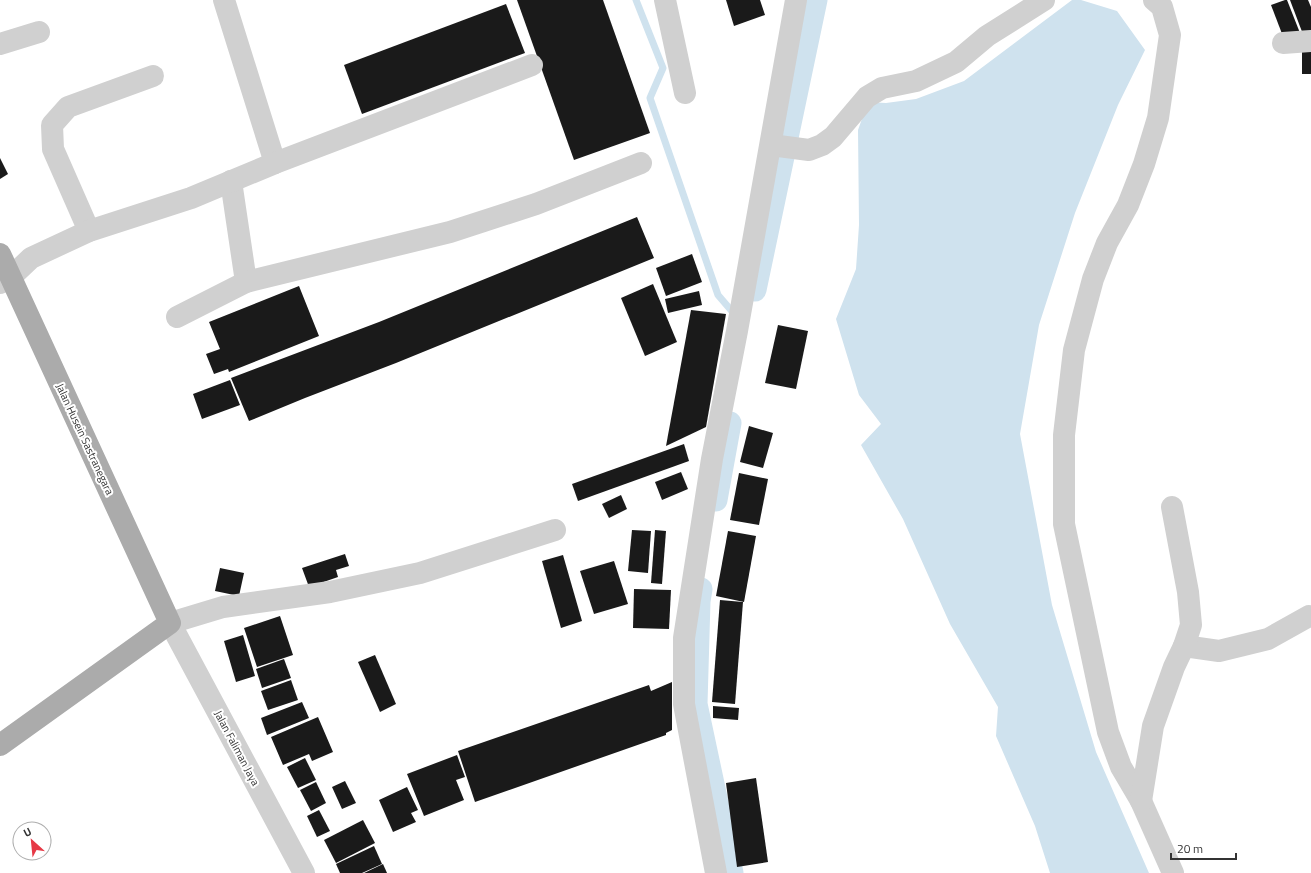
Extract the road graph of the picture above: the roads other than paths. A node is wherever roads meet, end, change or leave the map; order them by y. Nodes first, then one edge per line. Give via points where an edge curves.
1 (224, 0) edge
2 (665, 0) edge
3 (796, 0) edge
4 (1044, 0) edge
5 (1154, 0) edge
6 (39, 32) dead end
7 (1311, 41) edge
8 (1283, 43) dead end
9 (0, 44) edge
10 (532, 65) dead end
11 (153, 76) dead end
12 (685, 93) dead end
13 (773, 145) junction
14 (275, 163) junction
15 (641, 163) dead end
16 (231, 181) junction
17 (89, 231) junction
18 (0, 254) edge
19 (5, 280) edge
20 (246, 282) junction
21 (177, 317) dead end
22 (1172, 507) dead end
23 (555, 530) dead end
24 (1309, 616) dead end
25 (170, 623) junction
26 (1184, 646) junction
27 (0, 745) edge
28 (1142, 801) junction
29 (304, 873) edge
30 (716, 873) edge
31 (1173, 873) edge

1 - 14 street
2 - 12 street
3 - 13 street
4 - 13 street via 987,36 956,62 916,81 882,88 867,97 833,137 822,145 809,150
5 - 28 street via 1162,7 1170,34 1158,118 1144,164 1093,279 1074,350 1064,435 1064,524 1108,732 1120,767
6 - 9 street
7 - 8 street
10 - 14 street
11 - 17 street via 68,107 52,124 52,150
13 - 30 street via 712,459 684,638 684,704
14 - 16 street
15 - 20 street via 536,204 450,232
16 - 17 street via 191,198
16 - 20 street
17 - 19 street via 40,254
18 - 19 main road, Jalan Husein Sastranegara
19 - 25 main road, Jalan Husein Sastranegara
20 - 21 street
22 - 26 street via 1188,592 1191,625
23 - 25 street via 420,573 330,592 223,607
24 - 26 street via 1268,639 1219,651
25 - 27 main road
25 - 29 street, Jalan Faliman Jaya
26 - 28 street via 1153,726
28 - 31 street

